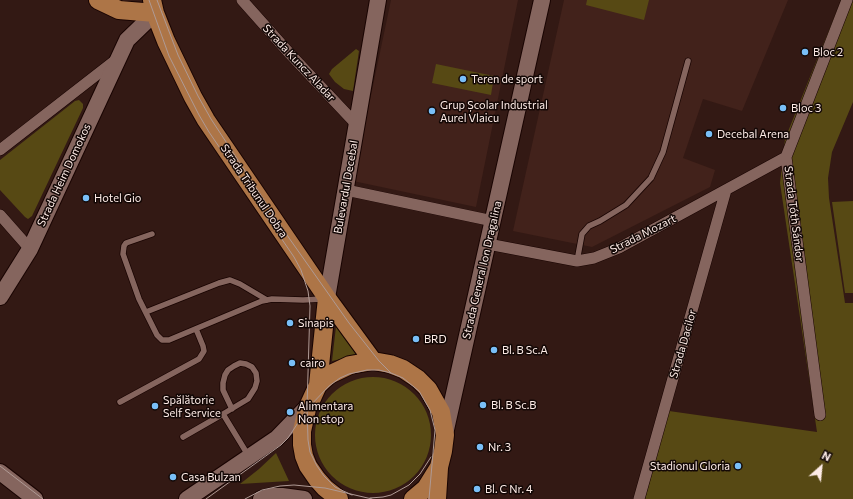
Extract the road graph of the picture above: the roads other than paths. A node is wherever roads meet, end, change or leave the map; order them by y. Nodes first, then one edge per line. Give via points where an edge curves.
1 (98, 0) edge
2 (242, 0) edge
3 (378, 0) edge
4 (542, 0) edge
5 (847, 0) edge
6 (154, 7) edge
7 (117, 59) junction
8 (688, 60) dead end
9 (357, 125) junction
10 (0, 150) edge
11 (786, 157) junction
12 (346, 190) junction
13 (726, 190) junction
14 (0, 214) edge
15 (493, 221) junction
16 (152, 234) dead end
17 (488, 244) junction
18 (30, 249) junction
19 (577, 261) junction
20 (0, 297) edge
21 (327, 298) junction
22 (267, 300) junction
23 (146, 312) junction
24 (196, 329) junction
25 (373, 361) junction
26 (318, 386) junction
27 (120, 402) dead end
28 (308, 406) junction
29 (232, 409) junction
30 (223, 414) junction
31 (820, 415) dead end
32 (445, 435) junction
33 (183, 437) dead end
34 (250, 457) junction
35 (439, 467) junction
36 (0, 472) edge
37 (35, 499) edge
38 (187, 499) edge
39 (261, 499) edge
40 (304, 499) edge
41 (339, 499) edge
42 (413, 499) edge
43 (437, 499) edge
44 (639, 499) edge

1 - 6 main road via 119,10
2 - 9 street, Strada Kuncz Aladar
3 - 9 main road, Bulevardul Decebal
4 - 15 main road, Strada General Ion Dragalina
5 - 11 street, Strada Tóth Sándor
6 - 7 main road, Strada Heim Domokos via 127,40
6 - 21 main road, Strada Tribunul Dobra via 166,41 206,120
7 - 10 street, Strada Heim Domokos
7 - 18 main road, Strada Heim Domokos
8 - 19 lane via 663,152 651,178 626,205 589,226 582,234
9 - 12 main road, Bulevardul Decebal
11 - 13 street, Strada Mozart
11 - 31 street, Strada Tóth Sándor
12 - 15 street
12 - 21 main road, Bulevardul Decebal
13 - 19 street, Strada Mozart via 619,248 594,258
13 - 44 street, Strada Dacilor
14 - 18 street
15 - 17 main road, Strada General Ion Dragalina
16 - 23 lane via 126,243 123,250
17 - 19 street, Strada Mozart
17 - 32 main road, Strada General Ion Dragalina
18 - 20 main road, Strada Heim Domokos
21 - 22 lane
21 - 25 main road
21 - 26 main road
22 - 23 lane via 230,280
22 - 24 lane
23 - 24 lane via 162,340 169,340
24 - 27 lane via 204,351 199,359
25 - 26 main road via 337,370
25 - 32 main road via 396,366 424,384 441,412
26 - 28 main road
28 - 34 main road via 277,438
28 - 41 main road via 302,431 304,456 317,479
29 - 29 lane via 248,399 255,388 256,373 246,364 234,366 225,375 223,390
29 - 30 lane
30 - 33 lane
30 - 34 lane
32 - 35 main road
34 - 38 main road
35 - 42 main road via 426,488
35 - 43 main road
36 - 37 main road
39 - 40 main road via 272,496

